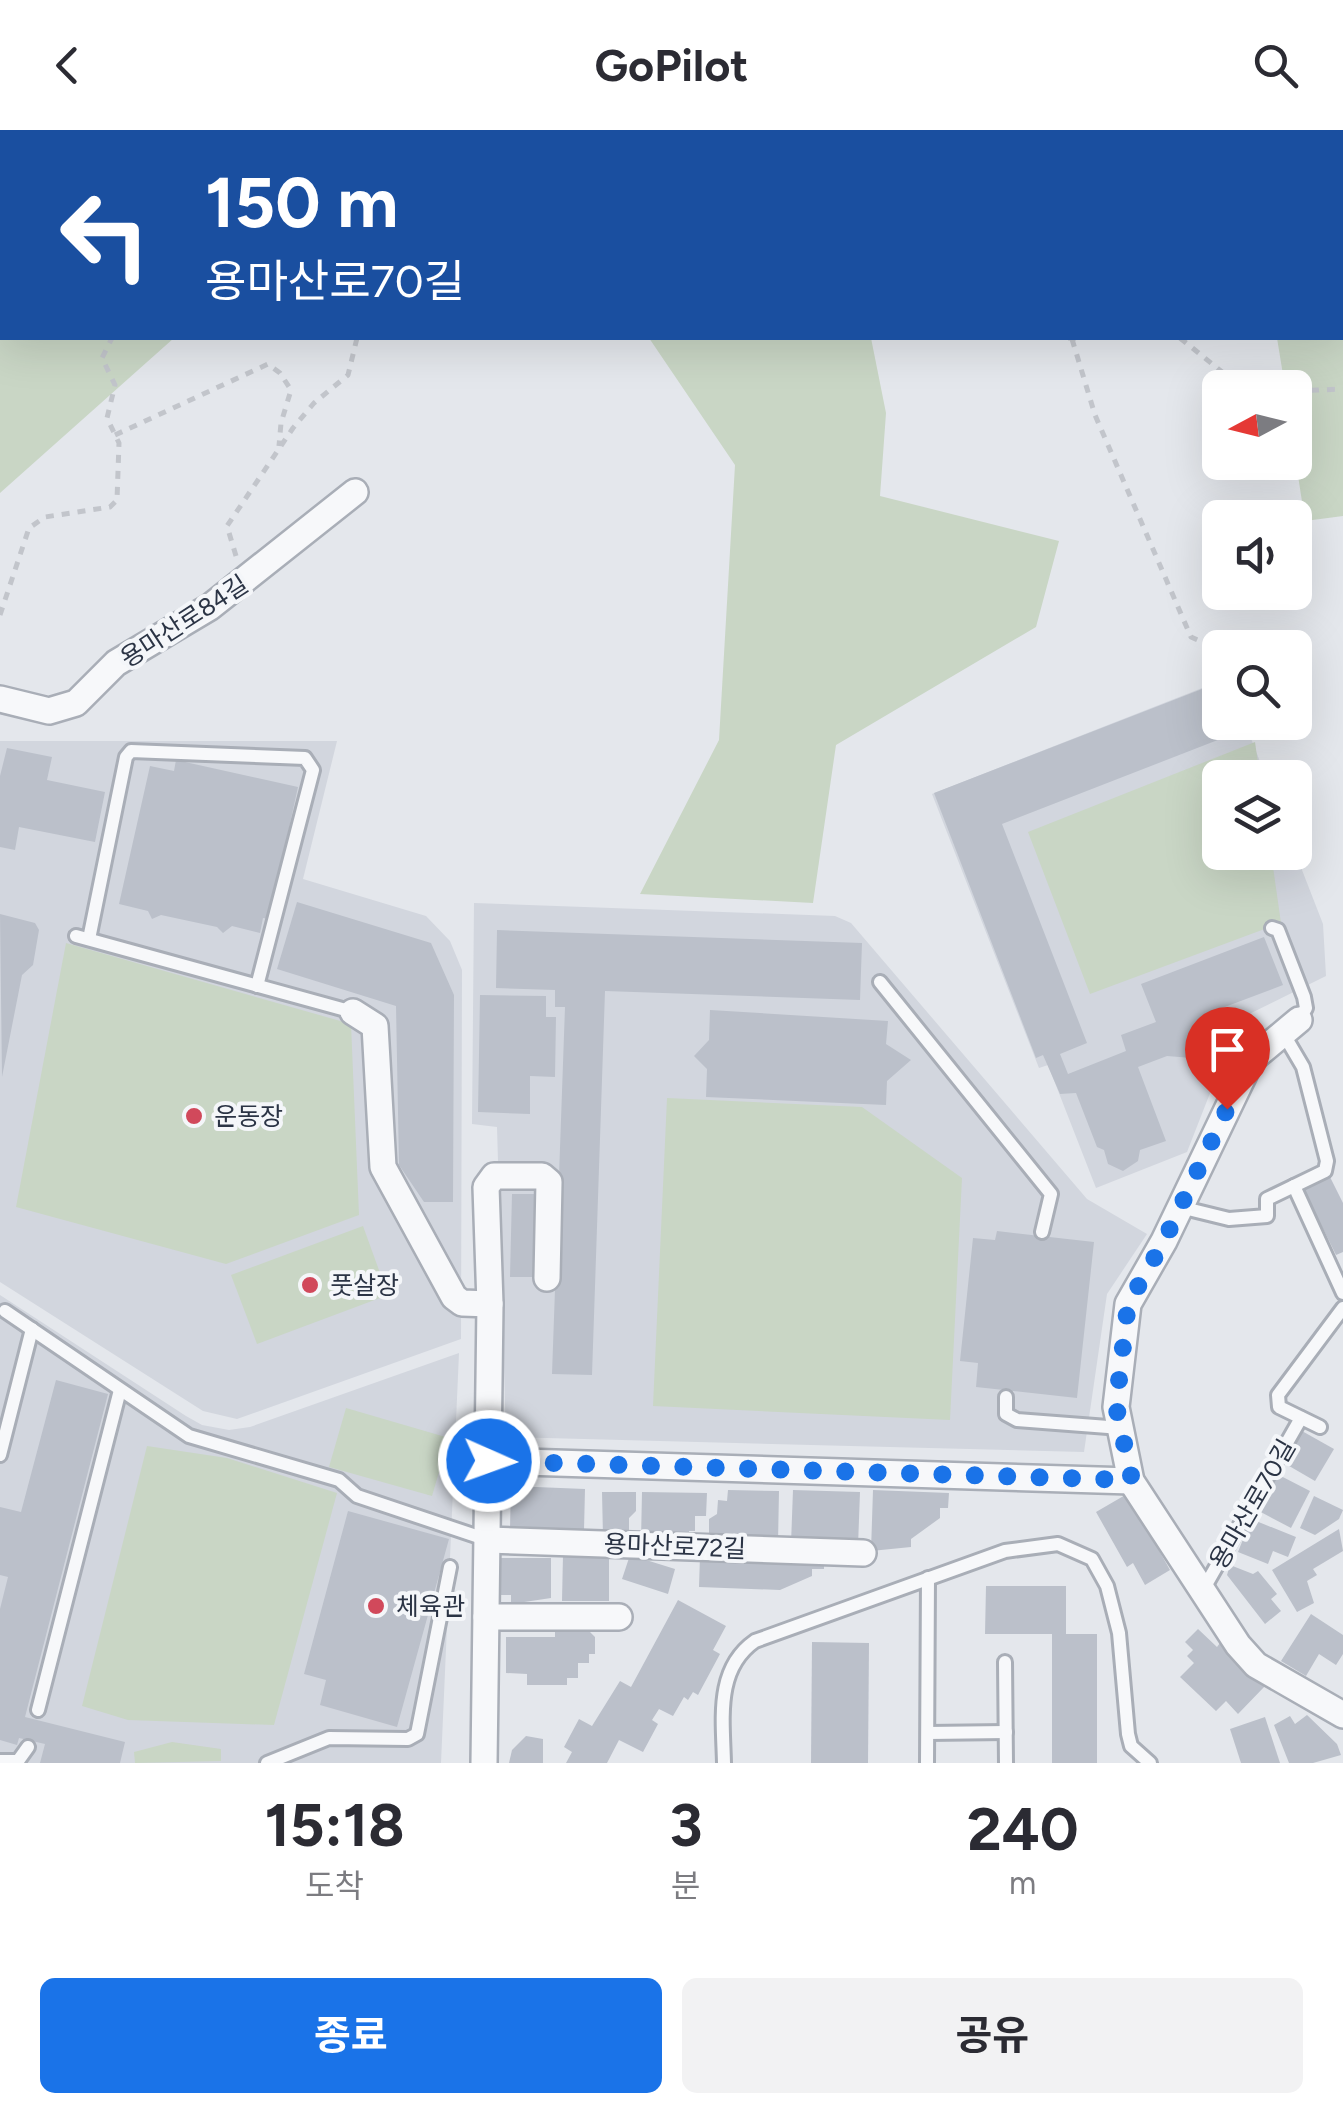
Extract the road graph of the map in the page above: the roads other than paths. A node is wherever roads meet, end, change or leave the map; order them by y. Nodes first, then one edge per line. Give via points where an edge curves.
1 (355, 492) dead end
2 (0, 698) edge
3 (1272, 928) dead end
4 (880, 982) dead end
5 (257, 986) junction
6 (353, 1012) joint
7 (1291, 1026) junction
8 (1294, 1186) junction
9 (1180, 1207) junction
10 (1042, 1232) dead end
11 (547, 1278) dead end
12 (1343, 1293) edge
13 (490, 1304) junction
14 (1343, 1308) edge
15 (5, 1310) dead end
16 (32, 1329) junction
17 (120, 1390) junction
18 (1006, 1396) dead end
19 (1301, 1418) junction
20 (1320, 1427) dead end
21 (1121, 1428) junction
22 (0, 1455) edge
23 (489, 1461) junction
24 (1132, 1480) junction
25 (488, 1540) junction
26 (863, 1553) dead end
27 (450, 1566) dead end
28 (928, 1578) junction
29 (1203, 1590) junction
30 (486, 1617) junction
31 (619, 1617) dead end
32 (1005, 1662) dead end
33 (38, 1710) dead end
34 (1343, 1715) edge
35 (1006, 1732) junction
36 (928, 1733) junction
37 (28, 1747) dead end
38 (0, 1760) edge
39 (267, 1763) edge
40 (484, 1763) edge
41 (724, 1763) edge
42 (928, 1763) edge
43 (1006, 1763) edge
44 (1150, 1763) edge

1 - 2 street, 용마산로84길 via 231,592 116,663 76,703 50,711
3 - 7 lane via 1304,997 1306,1008
4 - 10 lane via 1050,1194
5 - 5 lane via 82,938 131,751 305,758 314,770
5 - 6 lane
6 - 13 street via 375,1026 382,1167 454,1297
7 - 8 lane via 1327,1161 1320,1174
7 - 9 street, 용마산로70길 via 1251,1060
8 - 9 lane via 1267,1198 1267,1216 1229,1219
8 - 12 lane
9 - 21 street, 용마산로70길 via 1128,1304 1116,1406
11 - 13 street via 549,1182 542,1176 494,1176 486,1187
13 - 23 street
14 - 19 lane, 용마산로70길 via 1278,1395 1280,1408
15 - 16 lane
16 - 17 lane
16 - 22 lane
17 - 25 lane via 189,1436 340,1480 357,1496
17 - 33 lane
18 - 21 lane via 1006,1414 1016,1420
19 - 20 lane, 용마산로70길
19 - 29 lane, 용마산로70길
21 - 24 street, 용마산로70길
23 - 24 street
23 - 25 street
24 - 29 street, 용마산로70길
25 - 26 street, 용마산로72길
25 - 30 street
27 - 39 lane via 417,1734 329,1738
28 - 36 lane
28 - 41 lane via 744,1648 726,1679
28 - 44 lane via 1038,1545 1058,1544 1092,1560 1115,1608 1131,1746
29 - 34 street, 용마산로70길 via 1256,1665
30 - 31 street
30 - 40 street
32 - 35 lane
35 - 36 lane
35 - 43 lane
36 - 42 lane
37 - 38 lane via 18,1761

